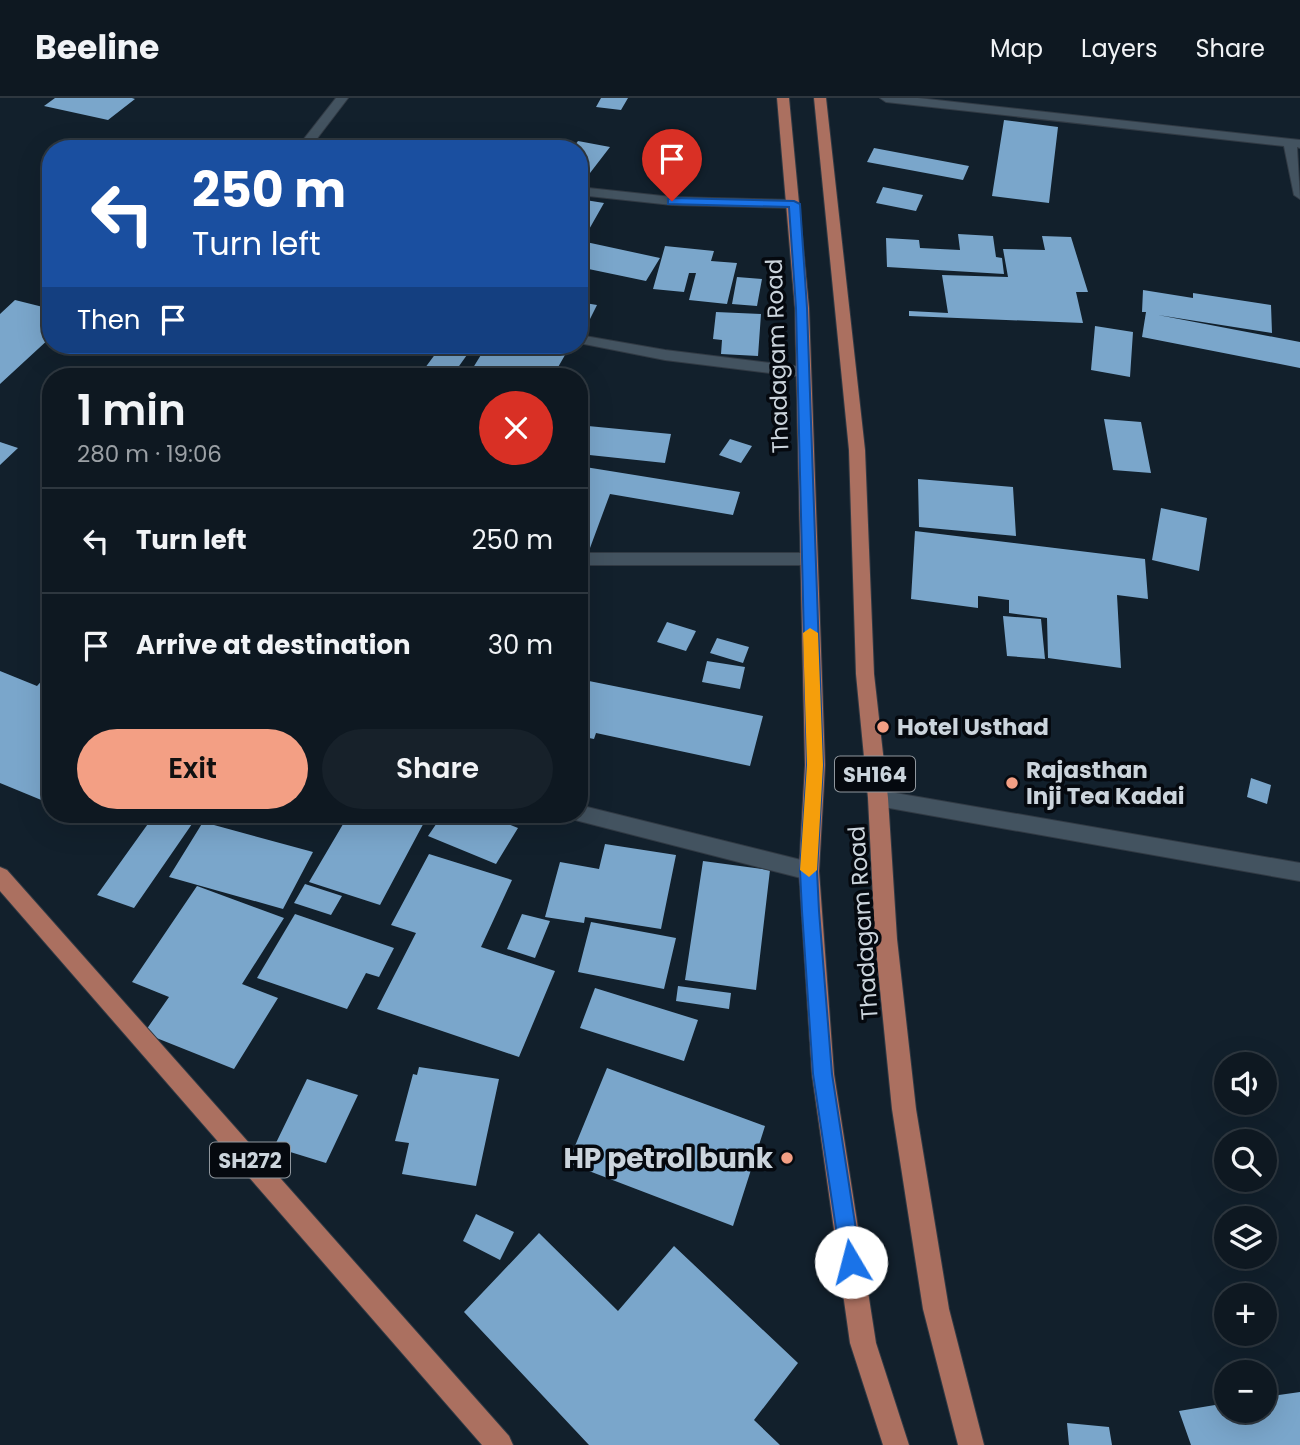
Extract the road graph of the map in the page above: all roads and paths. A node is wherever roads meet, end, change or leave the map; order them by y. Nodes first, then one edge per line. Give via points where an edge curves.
1 (342, 98) edge
2 (783, 98) edge
3 (820, 98) edge
4 (886, 98) edge
5 (309, 140) edge
6 (1295, 143) edge
7 (588, 192) edge
8 (1300, 195) edge
9 (794, 204) junction
10 (588, 342) edge
11 (803, 372) junction
12 (588, 559) edge
13 (808, 559) junction
14 (878, 798) junction
15 (588, 815) edge
16 (809, 871) junction
17 (1300, 872) edge
18 (0, 876) edge
19 (500, 1445) edge
20 (896, 1445) edge
21 (971, 1445) edge

1 - 5 street
2 - 9 main road, Thadagam Road / SH164
3 - 14 main road, Thadagam Road / SH164 via 857,450 864,674
4 - 6 street
6 - 8 street
7 - 9 street via 672,201
9 - 11 main road, Thadagam Road / SH164
10 - 11 street
11 - 13 main road, Thadagam Road / SH164
12 - 13 street
13 - 16 main road, Thadagam Road / SH164 via 815,765
14 - 17 street
14 - 21 main road, Thadagam Road / SH164 via 886,939 904,1109 936,1310
15 - 16 street
16 - 20 main road, Thadagam Road / SH164 via 823,1074 863,1343
18 - 19 main road, SH272

